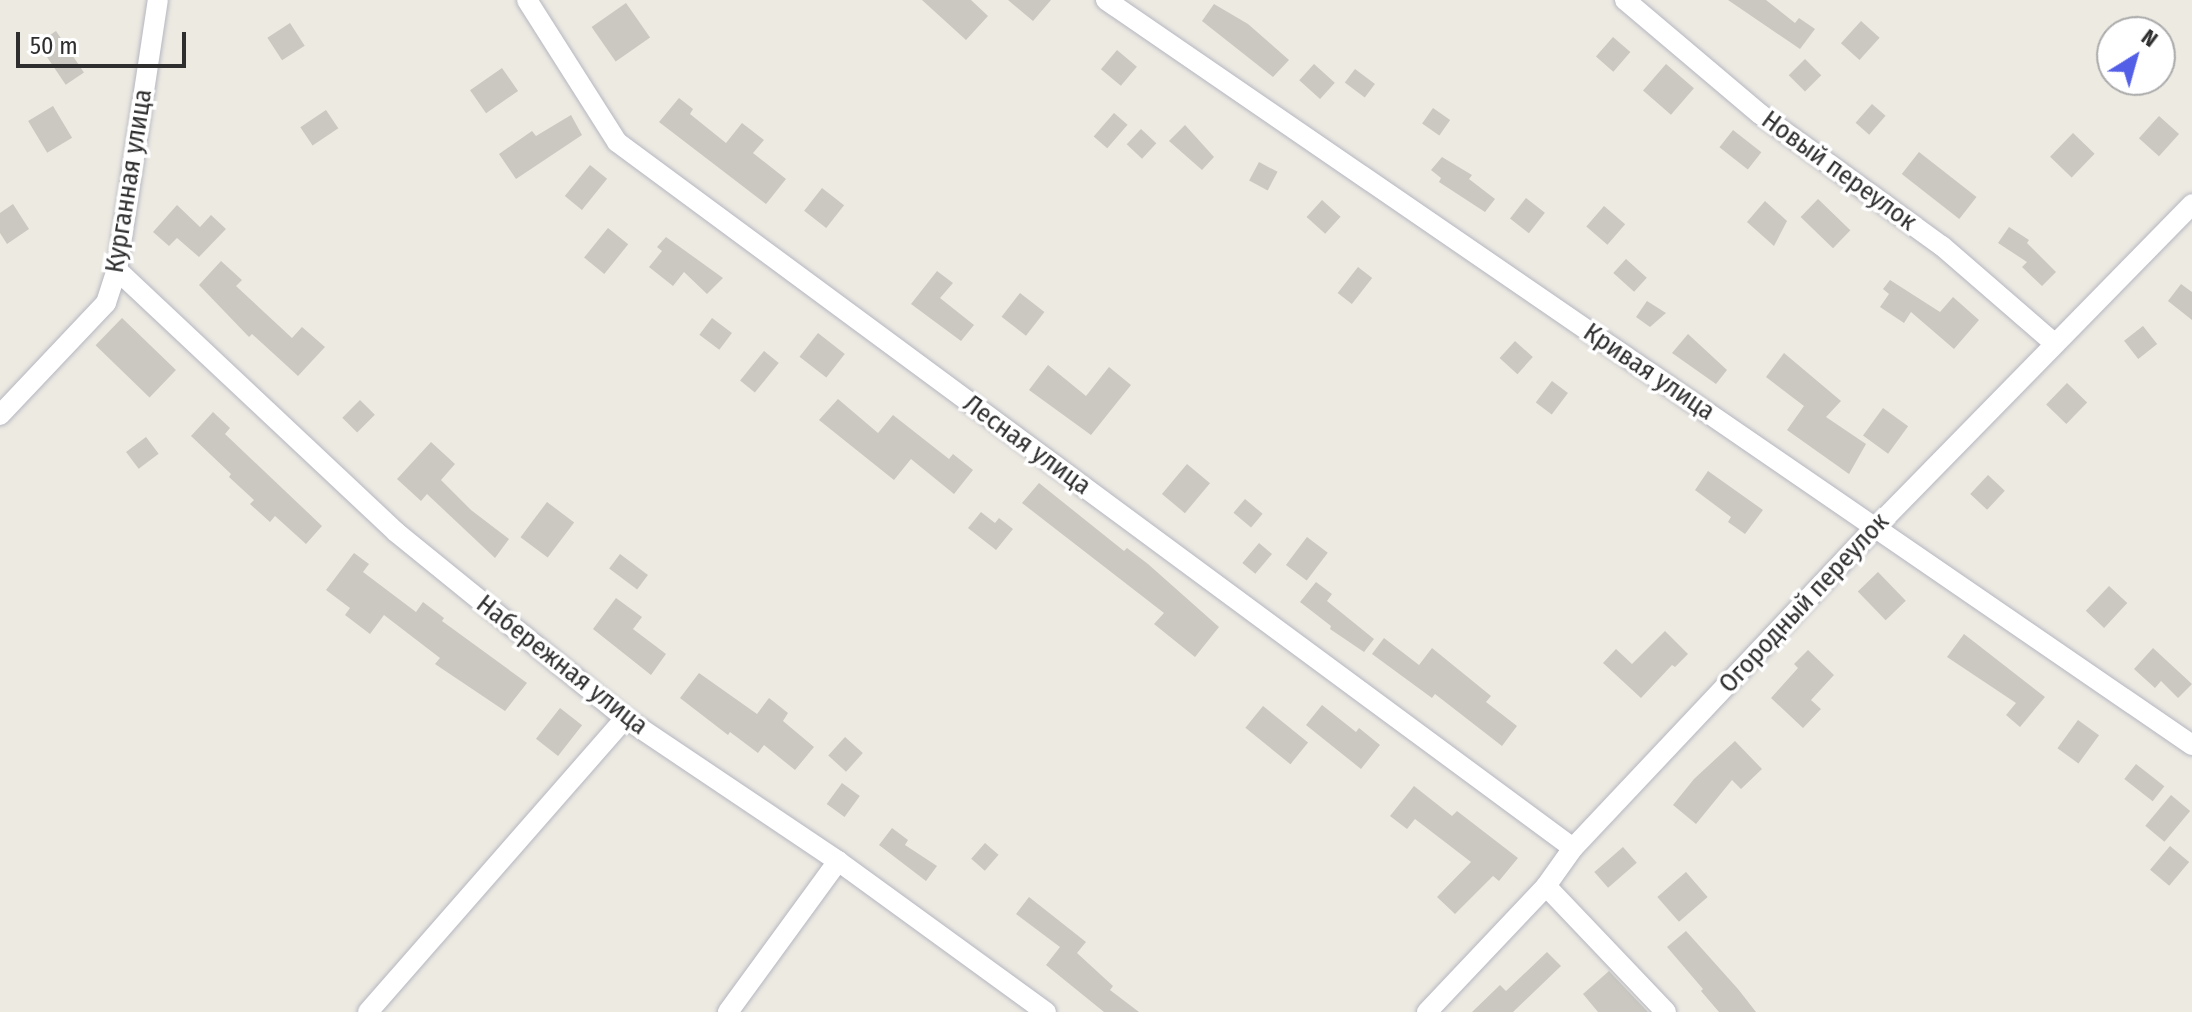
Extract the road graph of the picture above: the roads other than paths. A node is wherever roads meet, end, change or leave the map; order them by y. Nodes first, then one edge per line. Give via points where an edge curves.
1 (158, 0) edge
2 (527, 0) edge
3 (1106, 0) edge
4 (1625, 0) edge
5 (2192, 204) edge
6 (117, 270) junction
7 (2053, 342) junction
8 (0, 415) edge
9 (1876, 527) junction
10 (625, 718) junction
11 (2192, 745) edge
12 (1573, 848) junction
13 (838, 861) junction
14 (1546, 886) junction
15 (368, 1012) edge
16 (728, 1012) edge
17 (1046, 1012) edge
18 (1427, 1012) edge
19 (1666, 1012) edge

1 - 6 street, Курганная улица
2 - 12 street, Лесная улица via 617,142
3 - 9 street, Кривая улица
4 - 7 street, Новый переулок via 1760,114 1942,246
5 - 7 street, Огородный переулок
6 - 8 street, Курганная улица via 106,303
6 - 10 street, Набережная улица via 396,532
7 - 9 street, Огородный переулок
9 - 11 street, Кривая улица
9 - 12 street, Огородный переулок
10 - 13 street, Набережная улица
10 - 15 street
12 - 14 street, Огородный переулок
13 - 16 street
13 - 17 street, Набережная улица
14 - 18 street, Огородный переулок
14 - 19 street

